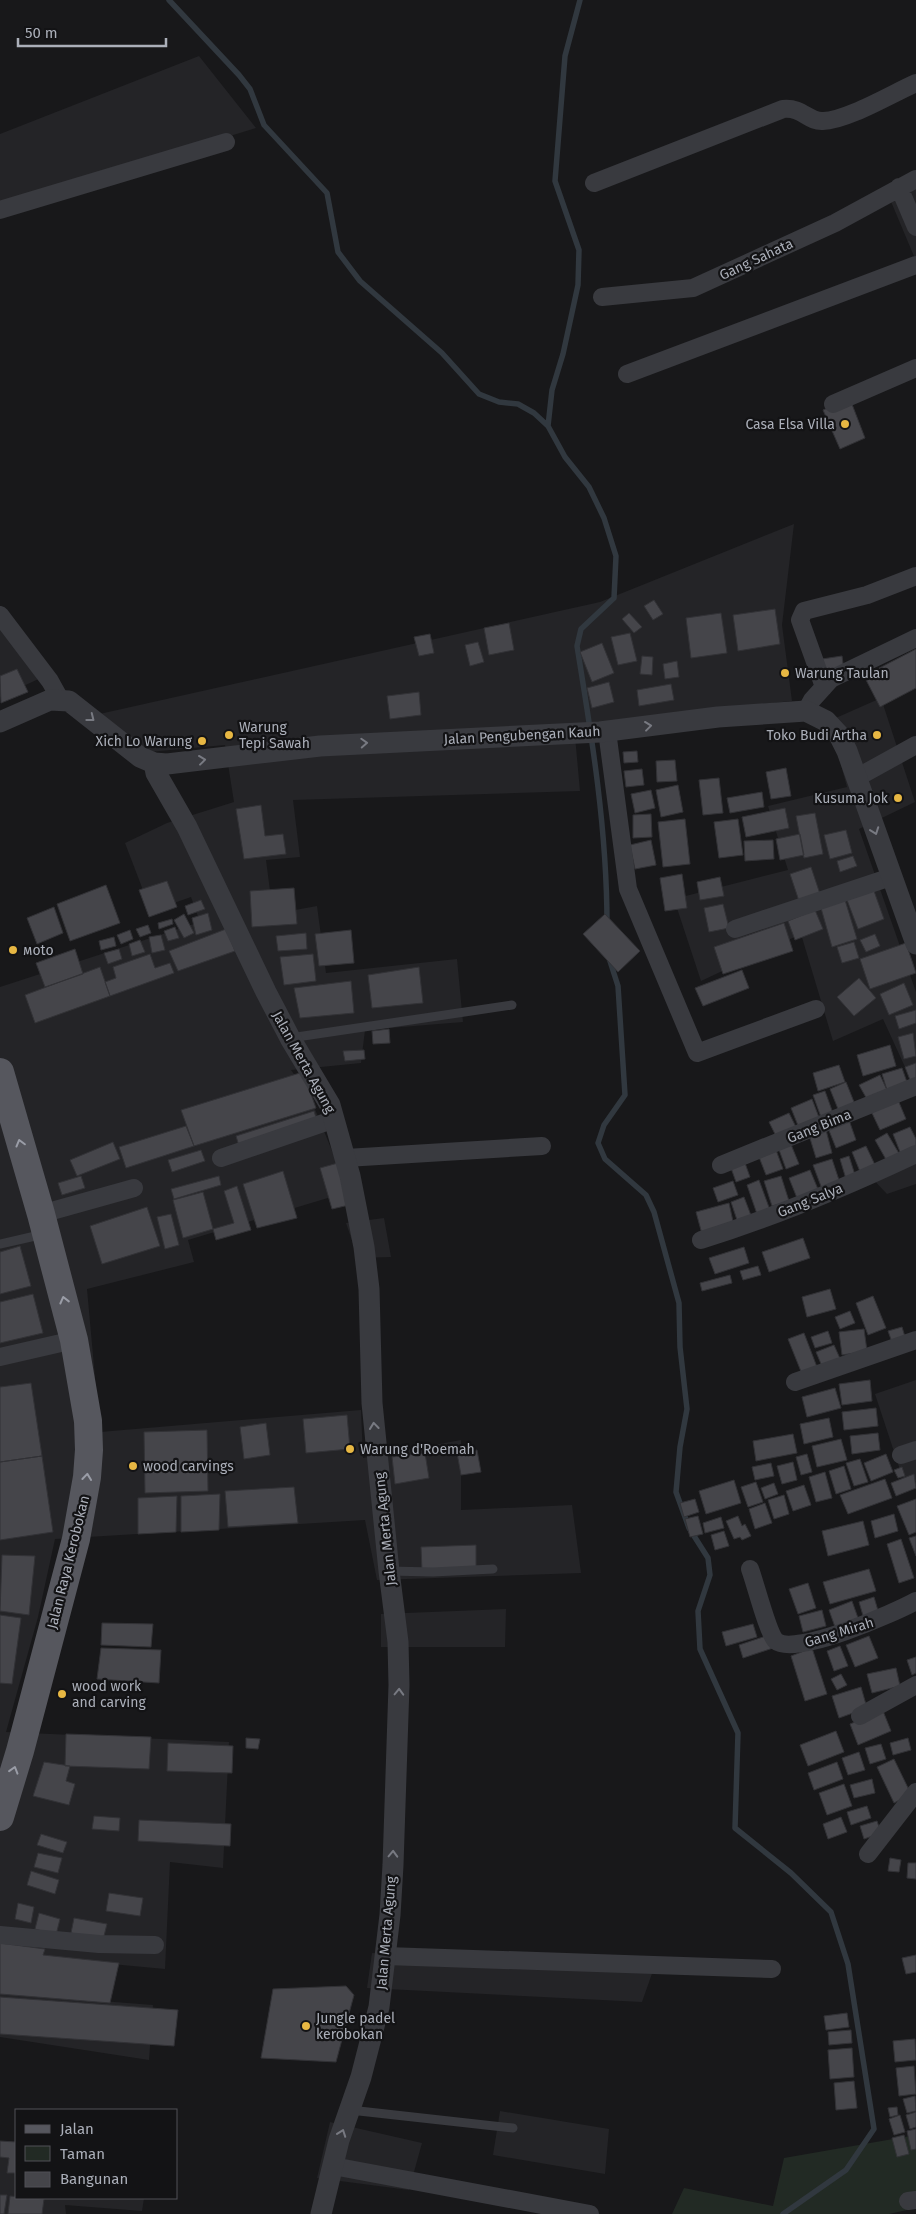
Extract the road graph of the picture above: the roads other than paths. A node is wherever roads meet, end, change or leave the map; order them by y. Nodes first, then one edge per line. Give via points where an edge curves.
1 (916, 83) edge
2 (226, 142) dead end
3 (916, 179) edge
4 (594, 184) dead end
5 (899, 187) junction
6 (0, 210) edge
7 (916, 227) edge
8 (916, 265) edge
9 (602, 297) dead end
10 (916, 368) edge
11 (628, 374) dead end
12 (833, 404) dead end
13 (916, 576) edge
14 (0, 615) edge
15 (916, 638) edge
16 (824, 687) junction
17 (60, 699) junction
18 (806, 712) junction
19 (0, 722) edge
20 (603, 732) junction
21 (916, 745) edge
22 (154, 763) junction
23 (856, 778) junction
24 (891, 877) junction
25 (735, 929) dead end
26 (916, 944) edge
27 (512, 1004) dead end
28 (816, 1009) dead end
29 (290, 1038) junction
30 (0, 1072) edge
31 (916, 1086) edge
32 (335, 1119) junction
33 (542, 1146) dead end
34 (916, 1154) edge
35 (220, 1158) dead end
36 (346, 1158) junction
37 (721, 1165) dead end
38 (134, 1188) dead end
39 (44, 1224) junction
40 (701, 1240) dead end
41 (0, 1244) edge
42 (74, 1340) junction
43 (916, 1340) edge
44 (0, 1357) edge
45 (795, 1382) dead end
46 (493, 1569) dead end
47 (750, 1569) dead end
48 (388, 1571) junction
49 (916, 1602) edge
50 (916, 1685) edge
51 (860, 1716) dead end
52 (916, 1792) edge
53 (0, 1817) edge
54 (868, 1854) dead end
55 (0, 1935) edge
56 (155, 1945) dead end
57 (386, 1956) junction
58 (772, 1969) dead end
59 (350, 2110) junction
60 (513, 2128) dead end
61 (333, 2166) junction
62 (321, 2214) edge
63 (590, 2214) edge

1 - 4 street via 835,120 820,122 801,110 783,108
2 - 6 street
3 - 5 street, Gang Sahata
5 - 7 street
5 - 9 street, Gang Sahata via 835,223 693,288
8 - 11 street
10 - 12 street
13 - 16 street via 867,595 804,611 800,620
14 - 17 street
15 - 16 street via 832,679
16 - 18 street
17 - 19 street via 50,700
17 -> 22 street, Jalan Pengubengan Kauh via 69,701 140,757
20 -> 18 street, Jalan Pengubengan Kauh via 718,717
18 - 23 street via 826,721 839,735
22 -> 20 street, Jalan Pengubengan Kauh via 320,746
20 - 28 street via 628,889 697,1053
21 - 23 street
22 - 29 street, Jalan Merta Agung via 156,773 188,826 230,920
23 -> 24 street
24 - 25 street
24 - 26 street
27 - 29 lane
29 - 32 street, Jalan Merta Agung
39 -> 30 main road, Jalan Raya Kerobokan
31 - 37 street, Gang Bima
32 - 35 street
32 - 36 street, Jalan Merta Agung
33 - 36 street
34 - 40 street, Gang Salya via 761,1220
48 -> 36 street, Jalan Merta Agung via 372,1403 369,1288
38 - 39 street
39 - 41 lane
42 -> 39 main road, Jalan Raya Kerobokan
42 - 44 street
53 -> 42 main road, Jalan Raya Kerobokan via 82,1510 88,1431
43 - 45 street
46 - 48 lane
47 - 49 street, Gang Mirah via 772,1637 782,1644 796,1644 861,1626
57 -> 48 street, Jalan Merta Agung via 392,1890 399,1685 398,1642
50 - 51 street
52 - 54 street
55 - 56 street via 99,1944
57 - 58 street
57 - 59 street, Jalan Merta Agung via 372,2044
59 - 60 lane
61 -> 59 street, Jalan Merta Agung
61 - 62 street, Jalan Merta Agung
61 - 63 street

